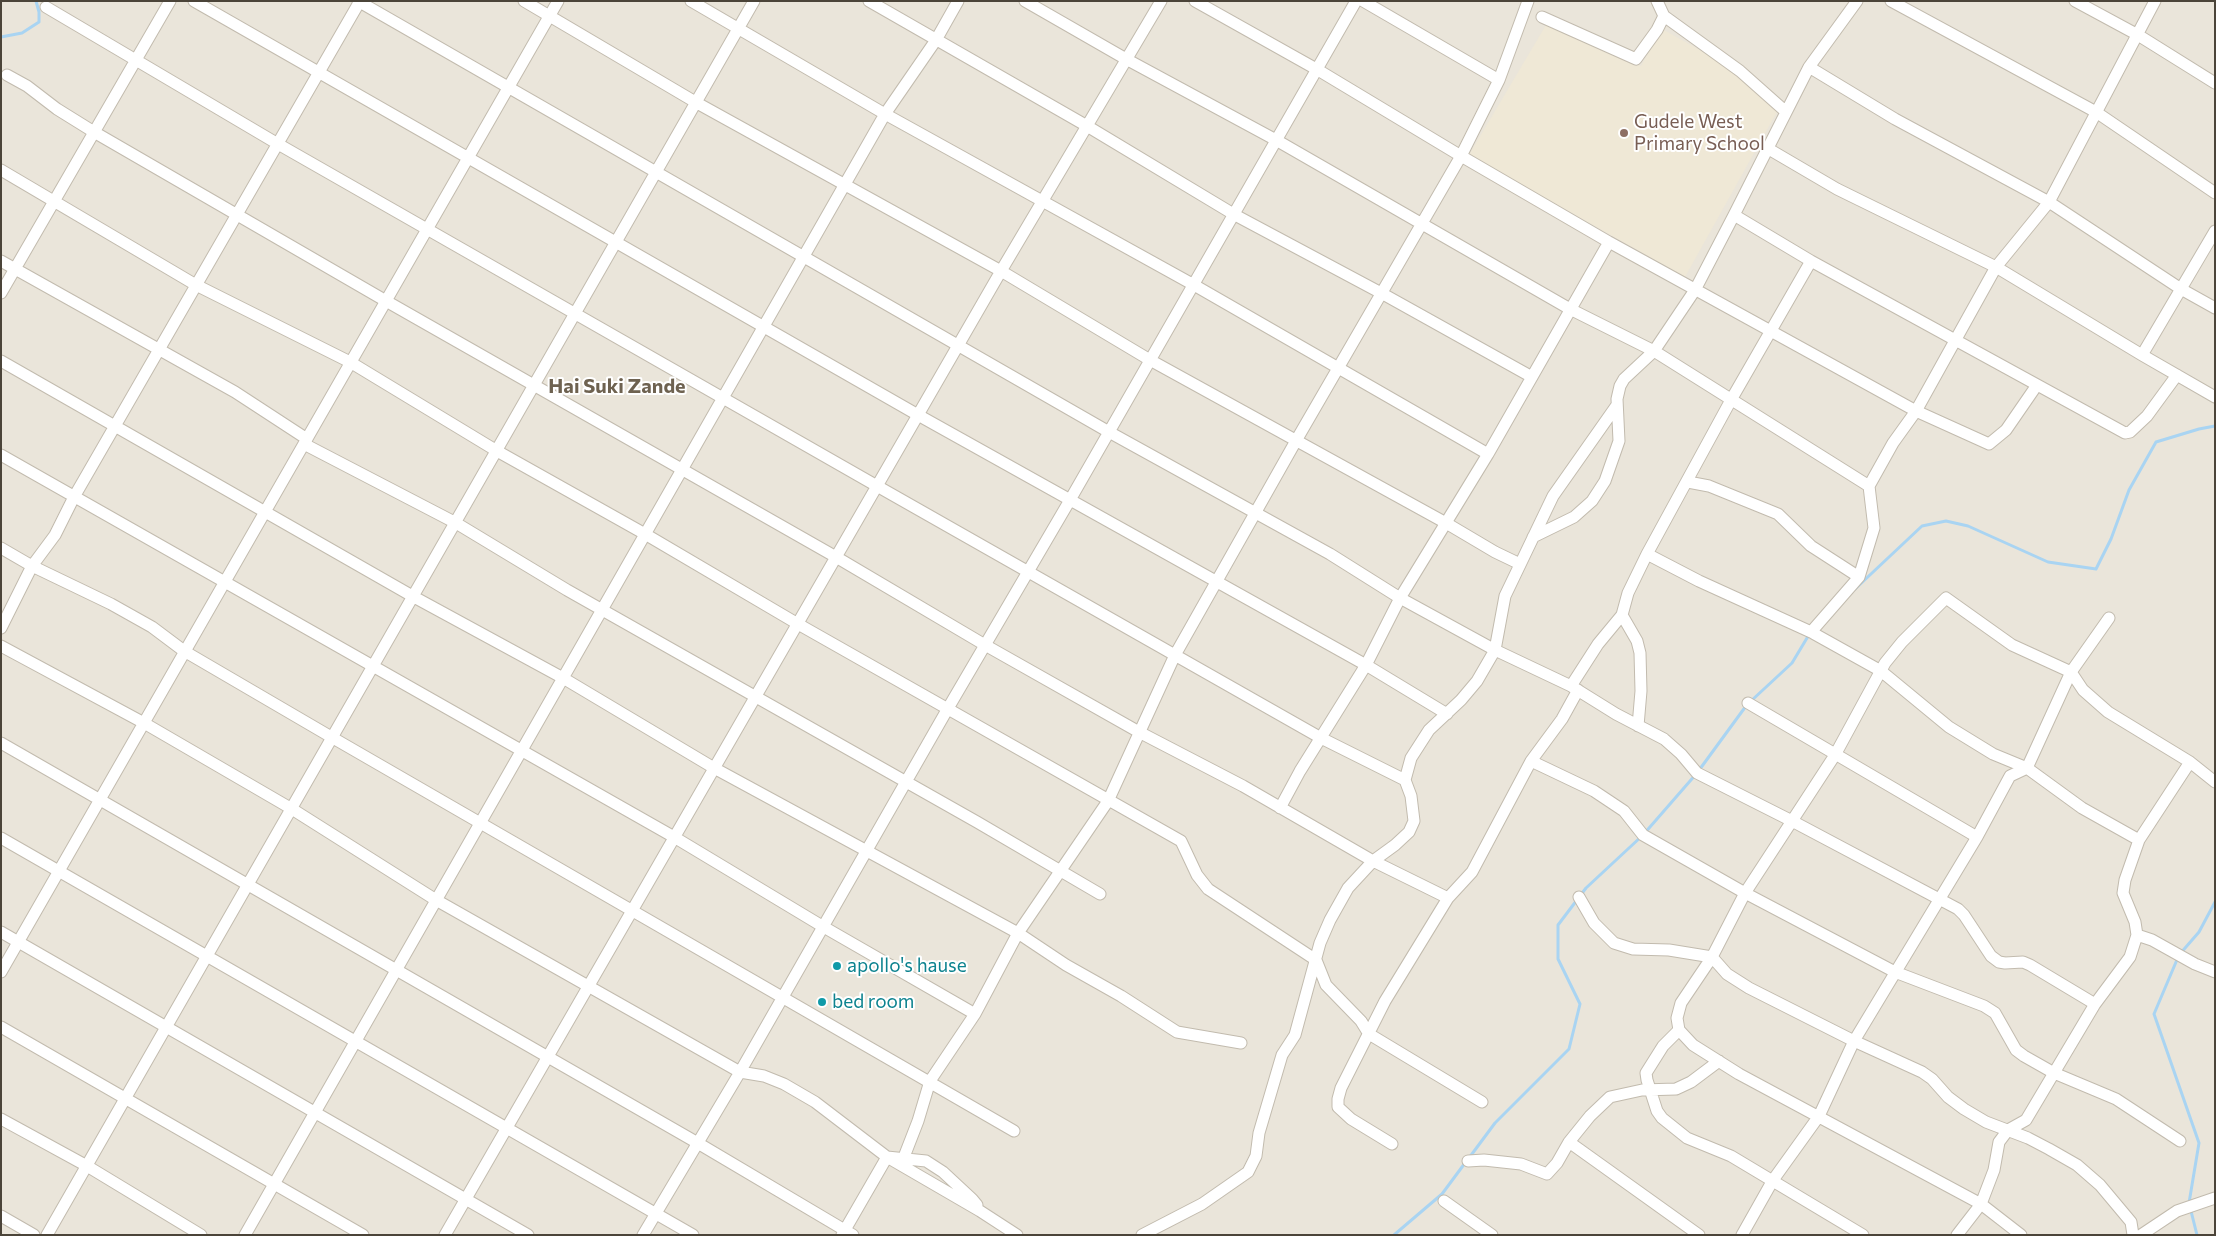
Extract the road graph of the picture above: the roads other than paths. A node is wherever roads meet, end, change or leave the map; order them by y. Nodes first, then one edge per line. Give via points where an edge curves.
1 (170, 1) edge
2 (194, 1) edge
3 (524, 1) edge
4 (558, 1) edge
5 (691, 1) edge
6 (754, 1) edge
7 (869, 1) edge
8 (958, 1) edge
9 (1025, 1) edge
10 (1161, 1) edge
11 (1195, 1) edge
12 (1356, 1) edge
13 (1363, 1) edge
14 (1657, 1) edge
15 (1857, 1) edge
16 (1891, 1) edge
17 (2075, 1) edge
18 (2155, 1) edge
19 (359, 2) edge
20 (1527, 2) edge
21 (46, 7) dead end
22 (550, 16) junction
23 (1664, 16) junction
24 (1542, 17) dead end
25 (739, 29) junction
26 (2138, 35) junction
27 (936, 40) junction
28 (136, 59) junction
29 (1126, 59) junction
30 (1808, 67) junction
31 (1318, 70) junction
32 (319, 72) junction
33 (7, 75) dead end
34 (1499, 80) junction
35 (2215, 83) edge
36 (509, 87) junction
37 (697, 103) junction
38 (1785, 111) junction
39 (2096, 112) junction
40 (885, 114) junction
41 (1087, 126) junction
42 (94, 132) junction
43 (1276, 140) junction
44 (278, 144) junction
45 (1768, 148) junction
46 (1461, 156) junction
47 (468, 158) junction
48 (1, 170) edge
49 (656, 174) junction
50 (845, 185) junction
51 (2215, 193) edge
52 (1043, 200) junction
53 (54, 202) junction
54 (2049, 202) junction
55 (237, 214) junction
56 (1235, 215) junction
57 (1734, 216) junction
58 (1423, 223) junction
59 (428, 228) junction
60 (2215, 231) edge
61 (617, 242) junction
62 (1609, 242) junction
63 (803, 258) junction
64 (1, 261) edge
65 (1811, 262) junction
66 (1996, 267) junction
67 (15, 269) junction
68 (1001, 271) junction
69 (196, 285) junction
70 (1194, 285) junction
71 (1695, 290) junction
72 (2181, 290) junction
73 (1, 293) edge
74 (1383, 294) junction
75 (386, 302) junction
76 (2215, 308) edge
77 (1570, 309) junction
78 (576, 313) junction
79 (764, 326) junction
80 (1771, 331) junction
81 (1956, 342) junction
82 (959, 345) junction
83 (159, 350) junction
84 (1654, 351) junction
85 (2142, 356) junction
86 (1150, 360) junction
87 (1, 361) edge
88 (350, 362) junction
89 (1338, 369) junction
90 (2177, 375) junction
91 (1532, 377) junction
92 (2037, 385) junction
93 (535, 386) junction
94 (2215, 396) edge
95 (723, 398) junction
96 (1732, 400) junction
97 (1617, 405) junction
98 (1916, 411) junction
99 (918, 416) junction
100 (115, 426) junction
101 (1108, 432) junction
102 (1296, 439) junction
103 (305, 442) junction
104 (497, 451) junction
105 (1488, 454) junction
106 (1, 455) edge
107 (682, 470) junction
108 (1688, 482) junction
109 (877, 486) junction
110 (1869, 486) junction
111 (74, 497) junction
112 (1070, 500) junction
113 (266, 511) junction
114 (1256, 515) junction
115 (1446, 522) junction
116 (456, 523) junction
117 (646, 534) junction
118 (1533, 537) junction
119 (1, 548) edge
120 (1647, 554) junction
121 (836, 557) junction
122 (1520, 564) junction
123 (32, 566) junction
124 (1028, 570) junction
125 (1859, 577) junction
126 (226, 580) junction
127 (1216, 581) junction
128 (414, 597) junction
129 (1400, 598) junction
130 (602, 609) junction
131 (1622, 615) junction
132 (2109, 618) dead end
133 (798, 624) junction
134 (1, 628) edge
135 (1811, 632) junction
136 (985, 645) junction
137 (1, 646) edge
138 (1495, 650) junction
139 (184, 651) junction
140 (1175, 655) junction
141 (1366, 665) junction
142 (374, 666) junction
143 (1881, 671) junction
144 (2071, 672) junction
145 (563, 678) junction
146 (1574, 688) junction
147 (755, 697) junction
148 (1748, 703) dead end
149 (947, 710) junction
150 (1447, 714) junction
151 (144, 723) junction
152 (1638, 726) junction
153 (1139, 732) junction
154 (332, 738) junction
155 (1321, 738) junction
156 (1, 743) edge
157 (521, 752) junction
158 (1835, 755) junction
159 (1530, 761) junction
160 (2190, 762) junction
161 (714, 768) junction
162 (2027, 768) junction
163 (1406, 780) junction
164 (907, 782) junction
165 (2215, 782) edge
166 (100, 800) junction
167 (1108, 801) junction
168 (1280, 808) junction
169 (292, 809) junction
170 (1792, 821) junction
171 (480, 824) junction
172 (674, 837) junction
173 (1977, 837) junction
174 (1, 838) edge
175 (2139, 840) junction
176 (866, 851) junction
177 (1373, 861) junction
178 (1062, 870) junction
179 (59, 871) junction
180 (248, 885) junction
181 (1746, 893) junction
182 (1100, 894) dead end
183 (1579, 897) dead end
184 (1448, 898) junction
185 (1940, 899) junction
186 (436, 900) junction
187 (633, 909) junction
188 (822, 926) junction
189 (1, 932) edge
190 (1018, 933) junction
191 (2137, 935) junction
192 (18, 942) junction
193 (207, 956) junction
194 (1712, 957) junction
195 (1316, 960) junction
196 (396, 970) junction
197 (1, 972) edge
198 (1895, 972) junction
199 (2215, 972) edge
200 (590, 986) junction
201 (782, 996) junction
202 (2095, 1004) junction
203 (975, 1014) junction
204 (1, 1027) edge
205 (167, 1027) junction
206 (1679, 1030) junction
207 (1369, 1034) junction
208 (355, 1041) junction
209 (1854, 1041) junction
210 (1242, 1042) dead end
211 (548, 1057) junction
212 (1719, 1061) junction
213 (740, 1072) junction
214 (2054, 1073) junction
215 (930, 1082) junction
216 (1651, 1090) junction
217 (126, 1098) junction
218 (1482, 1102) dead end
219 (314, 1112) junction
220 (1819, 1116) junction
221 (1, 1120) edge
222 (507, 1128) junction
223 (2008, 1130) junction
224 (1014, 1131) dead end
225 (2180, 1141) dead end
226 (696, 1142) junction
227 (1569, 1142) junction
228 (1392, 1144) dead end
229 (887, 1157) junction
230 (904, 1157) junction
231 (1468, 1161) dead end
232 (87, 1166) junction
233 (1773, 1180) junction
234 (274, 1184) junction
235 (2214, 1198) edge
236 (466, 1199) junction
237 (1444, 1201) dead end
238 (1981, 1204) junction
239 (980, 1211) junction
240 (656, 1213) junction
241 (1, 1216) edge
242 (846, 1233) edge
243 (34, 1235) edge
244 (47, 1235) edge
245 (200, 1235) edge
246 (244, 1235) edge
247 (363, 1235) edge
248 (445, 1235) edge
249 (528, 1235) edge
250 (643, 1235) edge
251 (693, 1235) edge
252 (1017, 1235) edge
253 (1142, 1235) edge
254 (1492, 1235) edge
255 (1699, 1235) edge
256 (1742, 1235) edge
257 (1863, 1235) edge
258 (1956, 1235) edge
259 (2021, 1235) edge
260 (2133, 1235) edge
261 (2141, 1235) edge

1 - 28 street
2 - 32 street
3 - 22 street
4 - 22 street
5 - 25 street
6 - 25 street
7 - 27 street
8 - 27 street
9 - 29 street
10 - 29 street
11 - 31 street
12 - 31 street
13 - 34 street
14 - 23 street
15 - 30 street
16 - 39 street
17 - 26 street
18 - 26 street
19 - 32 street
19 - 36 street
20 - 34 street
21 - 28 street
22 - 36 street
22 - 37 street
23 - 24 street via 1636,59
23 - 38 street via 1740,71
25 - 37 street
25 - 40 street
26 - 35 street
26 - 39 street
27 - 40 street
27 - 41 street
28 - 42 street
28 - 44 street
29 - 41 street
29 - 43 street
30 - 38 street
30 - 54 street via 1895,119
31 - 43 street
31 - 46 street
32 - 44 street
32 - 47 street
33 - 42 street
34 - 46 street
36 - 47 street
36 - 49 street
37 - 49 street
37 - 50 street
38 - 45 street
39 - 51 street
39 - 54 street
40 - 50 street
40 - 52 street
41 - 52 street
41 - 56 street
42 - 53 street
42 - 55 street
43 - 56 street
43 - 58 street
44 - 55 street
44 - 59 street
45 - 57 street
45 - 66 street via 1837,189
46 - 58 street
46 - 62 street
47 - 59 street
47 - 61 street
48 - 53 street
49 - 61 street
49 - 63 street
50 - 63 street
50 - 68 street
52 - 68 street
52 - 70 street
53 - 67 street
53 - 69 street
54 - 66 street
54 - 72 street
55 - 69 street
55 - 75 street
56 - 70 street
56 - 74 street
57 - 65 street
57 - 71 street
58 - 74 street
58 - 77 street
59 - 75 street
59 - 78 street
60 - 72 street
61 - 78 street
61 - 79 street
62 - 71 street
62 - 77 street
63 - 79 street
63 - 82 street
64 - 67 street
65 - 80 street
65 - 81 street
66 - 81 street
66 - 85 street
67 - 73 street
67 - 83 street
68 - 82 street
68 - 86 street
69 - 83 street
69 - 88 street
70 - 86 street
70 - 89 street
71 - 80 street
71 - 84 street
72 - 76 street
72 - 85 street
74 - 89 street
74 - 91 street
75 - 88 street
75 - 93 street
77 - 84 street
77 - 91 street
78 - 93 street
78 - 95 street
79 - 95 street
79 - 99 street
80 - 96 street
80 - 98 street
81 - 92 street
81 - 98 street
82 - 99 street
82 - 101 street
83 - 100 street
83 - 103 street via 235,392
84 - 96 street
84 - 97 street via 1624,379
85 - 90 street
86 - 101 street
86 - 102 street
87 - 100 street
88 - 103 street
88 - 104 street
89 - 102 street
89 - 105 street
90 - 92 street via 2147,416 2130,432 2124,433
90 - 94 street
91 - 105 street
92 - 98 street via 2006,430 1989,444
93 - 104 street
93 - 107 street
95 - 107 street
95 - 109 street
96 - 108 street
96 - 110 street
97 - 118 street via 1553,496
97 - 118 street via 1619,441 1605,481 1592,501 1574,516
98 - 110 street via 1893,442
99 - 109 street
99 - 112 street
100 - 111 street
100 - 113 street
101 - 112 street
101 - 114 street
102 - 114 street
102 - 115 street
103 - 113 street
103 - 116 street
104 - 116 street
104 - 117 street
105 - 115 street
106 - 111 street
107 - 117 street
107 - 121 street
108 - 120 street
108 - 125 street via 1709,486 1778,514 1810,546
109 - 121 street
109 - 124 street
110 - 125 street via 1874,528
111 - 123 street via 55,535
111 - 126 street
112 - 124 street
112 - 127 street
113 - 126 street
113 - 128 street
114 - 127 street
114 - 129 street via 1330,554
115 - 122 street
115 - 129 street
116 - 128 street
116 - 130 street
117 - 130 street
117 - 133 street
118 - 122 street
119 - 123 street
120 - 131 street
120 - 135 street
121 - 133 street
121 - 136 street
122 - 138 street via 1505,596
123 - 134 street
123 - 139 street via 111,604 152,627
124 - 136 street
124 - 140 street
125 - 135 street
126 - 139 street
126 - 142 street
127 - 140 street
127 - 141 street
128 - 142 street
128 - 145 street
129 - 138 street
129 - 141 street
130 - 145 street
130 - 147 street
131 - 146 street via 1602,638
131 - 152 street via 1640,653
132 - 144 street
133 - 147 street
133 - 149 street
135 - 143 street
136 - 149 street
136 - 153 street
137 - 151 street
138 - 146 street
138 - 150 street via 1477,680
139 - 151 street
139 - 154 street
140 - 153 street
140 - 155 street
141 - 150 street
141 - 155 street
142 - 154 street
142 - 157 street
143 - 144 street via 1902,642 1946,598 2012,645
143 - 158 street
143 - 162 street via 1949,728 1993,754
144 - 160 street via 2083,690 2108,712
144 - 162 street
145 - 157 street
145 - 161 street
146 - 152 street
146 - 159 street via 1562,719
147 - 161 street
147 - 164 street
148 - 158 street
149 - 164 street
149 - 167 street
150 - 163 street via 1429,730 1418,746 1411,758
151 - 166 street
151 - 169 street
152 - 170 street via 1664,740 1697,772
153 - 167 street
153 - 168 street
154 - 169 street
154 - 171 street
155 - 163 street
155 - 168 street
156 - 166 street
157 - 171 street
157 - 172 street
158 - 170 street
158 - 173 street
159 - 181 street via 1594,791 1624,811 1643,835
159 - 184 street via 1472,872
160 - 165 street
160 - 175 street
161 - 172 street
161 - 176 street
162 - 173 street via 2010,776
162 - 175 street via 2082,808
163 - 177 street via 1414,821 1409,832
164 - 176 street
164 - 178 street
166 - 179 street
166 - 180 street
167 - 178 street
167 - 195 street via 1181,841 1208,889
168 - 177 street
169 - 180 street
169 - 186 street
170 - 181 street
170 - 185 street
171 - 186 street
171 - 187 street
172 - 187 street
172 - 188 street
173 - 185 street
174 - 179 street
175 - 191 street via 2123,893
176 - 188 street
176 - 190 street
177 - 184 street
177 - 195 street via 1343,896 1330,920
178 - 182 street
178 - 190 street
179 - 192 street
179 - 193 street
180 - 193 street
180 - 196 street
181 - 194 street
181 - 198 street
183 - 194 street via 1594,923 1622,947
184 - 207 street via 1385,1001
185 - 198 street
185 - 202 street via 1964,914 1991,956 1999,962 2030,965
186 - 196 street
186 - 200 street
187 - 200 street
187 - 201 street
188 - 201 street
188 - 203 street
189 - 192 street
190 - 203 street
190 - 210 street via 1066,966 1178,1032
191 - 199 street
191 - 202 street via 2130,957
192 - 197 street
192 - 205 street
193 - 205 street
193 - 208 street
194 - 206 street via 1681,1003 1677,1018
194 - 209 street via 1727,974 1749,988
195 - 207 street via 1326,985 1361,1021
195 - 253 street via 1295,1035 1282,1055 1259,1133 1256,1156 1248,1172 1202,1204
196 - 208 street
196 - 211 street
198 - 209 street
198 - 214 street via 1972,1000 1995,1013 2016,1050
200 - 211 street
200 - 213 street
201 - 213 street
201 - 215 street
202 - 214 street
203 - 215 street
204 - 217 street
205 - 217 street
205 - 219 street
206 - 212 street via 1693,1045
206 - 216 street via 1663,1046 1646,1073
207 - 218 street
207 - 228 street via 1341,1088 1338,1107 1351,1119
208 - 219 street
208 - 222 street
209 - 220 street
209 - 223 street via 1922,1072 1964,1109
211 - 222 street
211 - 226 street
212 - 216 street via 1676,1089
212 - 220 street
213 - 226 street
213 - 229 street via 784,1084 830,1113
214 - 223 street via 2026,1120
214 - 225 street via 2116,1099
215 - 224 street
215 - 230 street
216 - 227 street via 1610,1097
216 - 233 street via 1657,1111 1672,1127 1687,1138 1731,1156
217 - 232 street
217 - 234 street
219 - 234 street
219 - 236 street
220 - 233 street
220 - 238 street
221 - 232 street
222 - 236 street
222 - 240 street
223 - 238 street via 1999,1142 1994,1170
223 - 260 street via 2077,1165 2122,1210 2131,1222
226 - 240 street
226 - 242 street
227 - 231 street via 1547,1174 1521,1164
227 - 255 street
229 - 230 street
229 - 239 street
229 - 242 street
230 - 239 street via 926,1161 943,1172
232 - 244 street
232 - 245 street
233 - 256 street
233 - 257 street
234 - 246 street
234 - 247 street
235 - 261 street via 2177,1211
236 - 248 street
236 - 249 street
237 - 254 street
238 - 258 street
238 - 259 street
239 - 252 street
240 - 250 street
240 - 251 street
241 - 243 street

